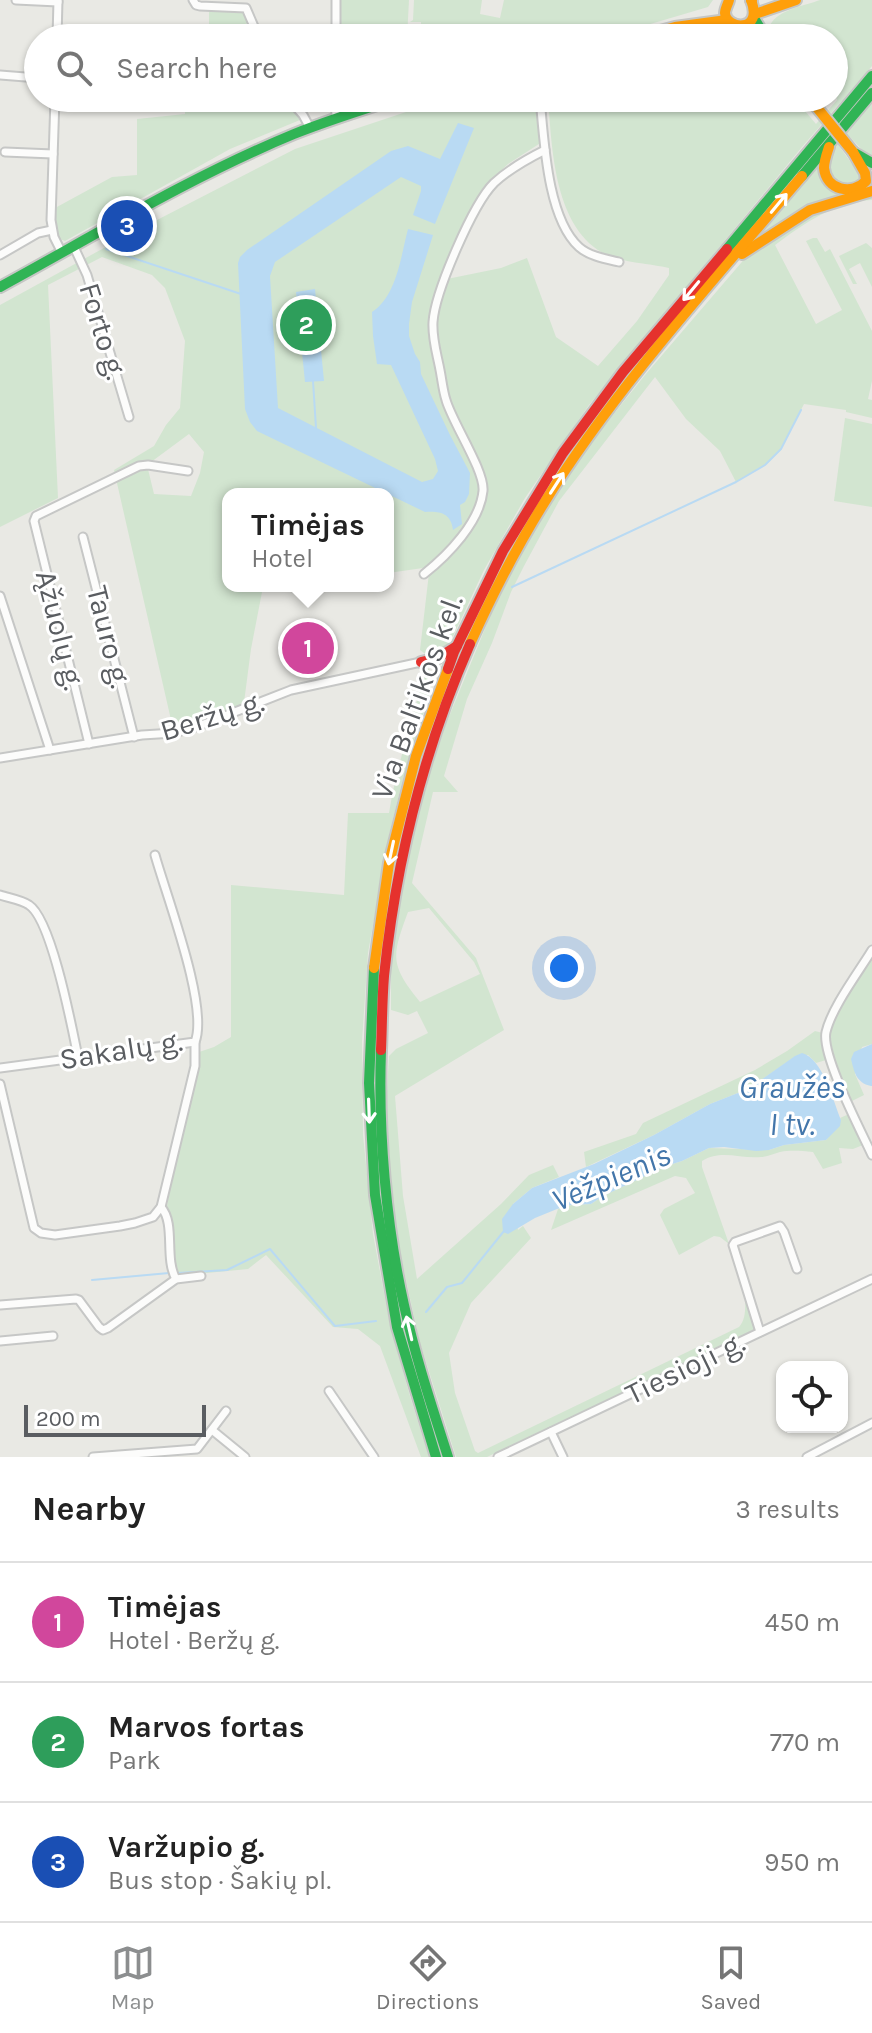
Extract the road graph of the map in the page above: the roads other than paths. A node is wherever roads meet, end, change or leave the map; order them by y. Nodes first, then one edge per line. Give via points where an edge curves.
1 (16, 0) edge
2 (193, 0) edge
3 (336, 0) edge
4 (752, 0) edge
5 (796, 0) edge
6 (58, 1) edge
7 (725, 2) edge
8 (755, 16) junction
9 (727, 20) junction
10 (57, 24) edge
11 (253, 24) edge
12 (336, 24) edge
13 (681, 24) edge
14 (697, 24) edge
15 (732, 24) edge
16 (747, 24) edge
17 (759, 24) edge
18 (0, 75) edge
19 (872, 76) edge
20 (24, 77) edge
21 (872, 93) edge
22 (848, 105) edge
23 (54, 112) edge
24 (300, 112) edge
25 (336, 112) edge
26 (350, 112) edge
27 (541, 112) edge
28 (821, 112) edge
29 (842, 112) edge
30 (336, 116) junction
31 (309, 126) junction
32 (830, 144) junction
33 (545, 150) junction
34 (5, 152) dead end
35 (853, 152) junction
36 (53, 154) junction
37 (872, 163) edge
38 (872, 176) edge
39 (872, 191) edge
40 (52, 230) junction
41 (74, 247) junction
42 (62, 253) junction
43 (0, 255) edge
44 (619, 262) dead end
45 (729, 262) junction
46 (0, 287) edge
47 (129, 417) dead end
48 (188, 471) dead end
49 (83, 537) dead end
50 (424, 574) dead end
51 (0, 596) edge
52 (457, 646) junction
53 (421, 662) junction
54 (438, 690) junction
55 (134, 737) junction
56 (89, 744) junction
57 (50, 750) junction
58 (0, 758) edge
59 (155, 855) dead end
60 (0, 895) edge
61 (872, 950) edge
62 (381, 1010) junction
63 (392, 1022) dead end
64 (195, 1042) junction
65 (391, 1049) dead end
66 (78, 1057) junction
67 (379, 1064) junction
68 (0, 1068) edge
69 (0, 1084) edge
70 (872, 1155) edge
71 (161, 1207) junction
72 (797, 1269) dead end
73 (201, 1276) dead end
74 (176, 1279) junction
75 (872, 1279) edge
76 (0, 1305) edge
77 (760, 1332) junction
78 (53, 1336) dead end
79 (0, 1341) edge
80 (329, 1391) dead end
81 (226, 1411) dead end
82 (872, 1423) edge
83 (212, 1430) junction
84 (551, 1432) junction
85 (93, 1457) edge
86 (245, 1457) edge
87 (374, 1457) edge
88 (436, 1457) edge
89 (448, 1457) edge
90 (498, 1457) edge
91 (563, 1457) edge
92 (807, 1457) edge

1 - 6 street
2 - 11 street via 200,6 246,8
3 - 12 street
4 - 8 main road
5 - 8 main road
6 - 10 street
7 - 9 main road
7 - 13 main road
8 - 16 main road
8 - 17 main road
9 - 14 main road
9 - 15 main road
18 - 20 street
19 -> 22 main road, Via Baltikos kel.
21 - 32 main road, Via Baltikos kel.
23 - 36 street
24 - 31 street
25 - 30 street
26 - 30 main road
27 - 33 street
28 - 35 main road, bridge
29 -> 52 main road, Via Baltikos kel. via 565,450 491,571
30 - 31 main road
31 - 41 main road via 240,157
32 - 35 main road via 824,170 844,190 860,189 866,181
45 -> 32 main road, Via Baltikos kel.
33 - 44 street via 565,228 579,247
33 - 50 street via 507,173 484,197 434,310 433,337 446,401 483,486 464,533
34 - 36 street
35 - 37 main road
35 - 38 main road
36 - 40 street
39 - 45 main road via 810,210
40 - 42 street
40 - 43 street
41 - 42 main road
41 - 47 street, Forto g.
42 - 46 main road
62 -> 45 main road, Via Baltikos kel. via 390,921 413,807 446,700 485,610 576,453
48 - 56 street, Ąžuolų g. via 139,466 36,516 34,527
49 - 55 street, Tauro g.
51 - 57 street
52 - 53 main road
52 - 54 main road, Via Baltikos kel.
53 - 54 main road via 434,671
53 - 55 street, Beržų g. via 291,690 174,733
54 -> 88 main road, Via Baltikos kel. via 403,798 388,867 372,970 368,1041 378,1226 398,1329
55 - 56 street, Beržų g.
56 - 57 street, Beržų g.
57 - 58 street, Beržų g.
59 - 64 street, Sakalų g. via 188,967 199,1028
60 - 66 street via 29,905 43,925 63,984
61 - 70 street via 825,1038
62 - 63 main road
62 - 67 main road, Via Baltikos kel.
64 - 66 street, Sakalų g.
64 - 71 street via 195,1066
65 - 67 main road
66 - 68 street, Sakalų g.
89 -> 67 main road, Via Baltikos kel. via 399,1281 382,1155
69 - 71 street via 36,1230 55,1235 135,1223 153,1217
71 - 74 street via 167,1216
72 - 77 street via 780,1226 733,1245
73 - 74 street
74 - 76 street via 103,1330 76,1299
75 - 77 street, Tiesioji g.
77 - 84 street, Tiesioji g.
78 - 79 street
80 - 87 street
81 - 83 street
82 - 92 street
83 - 85 street via 197,1449
83 - 86 street
84 - 90 street, Tiesioji g.
84 - 91 street

